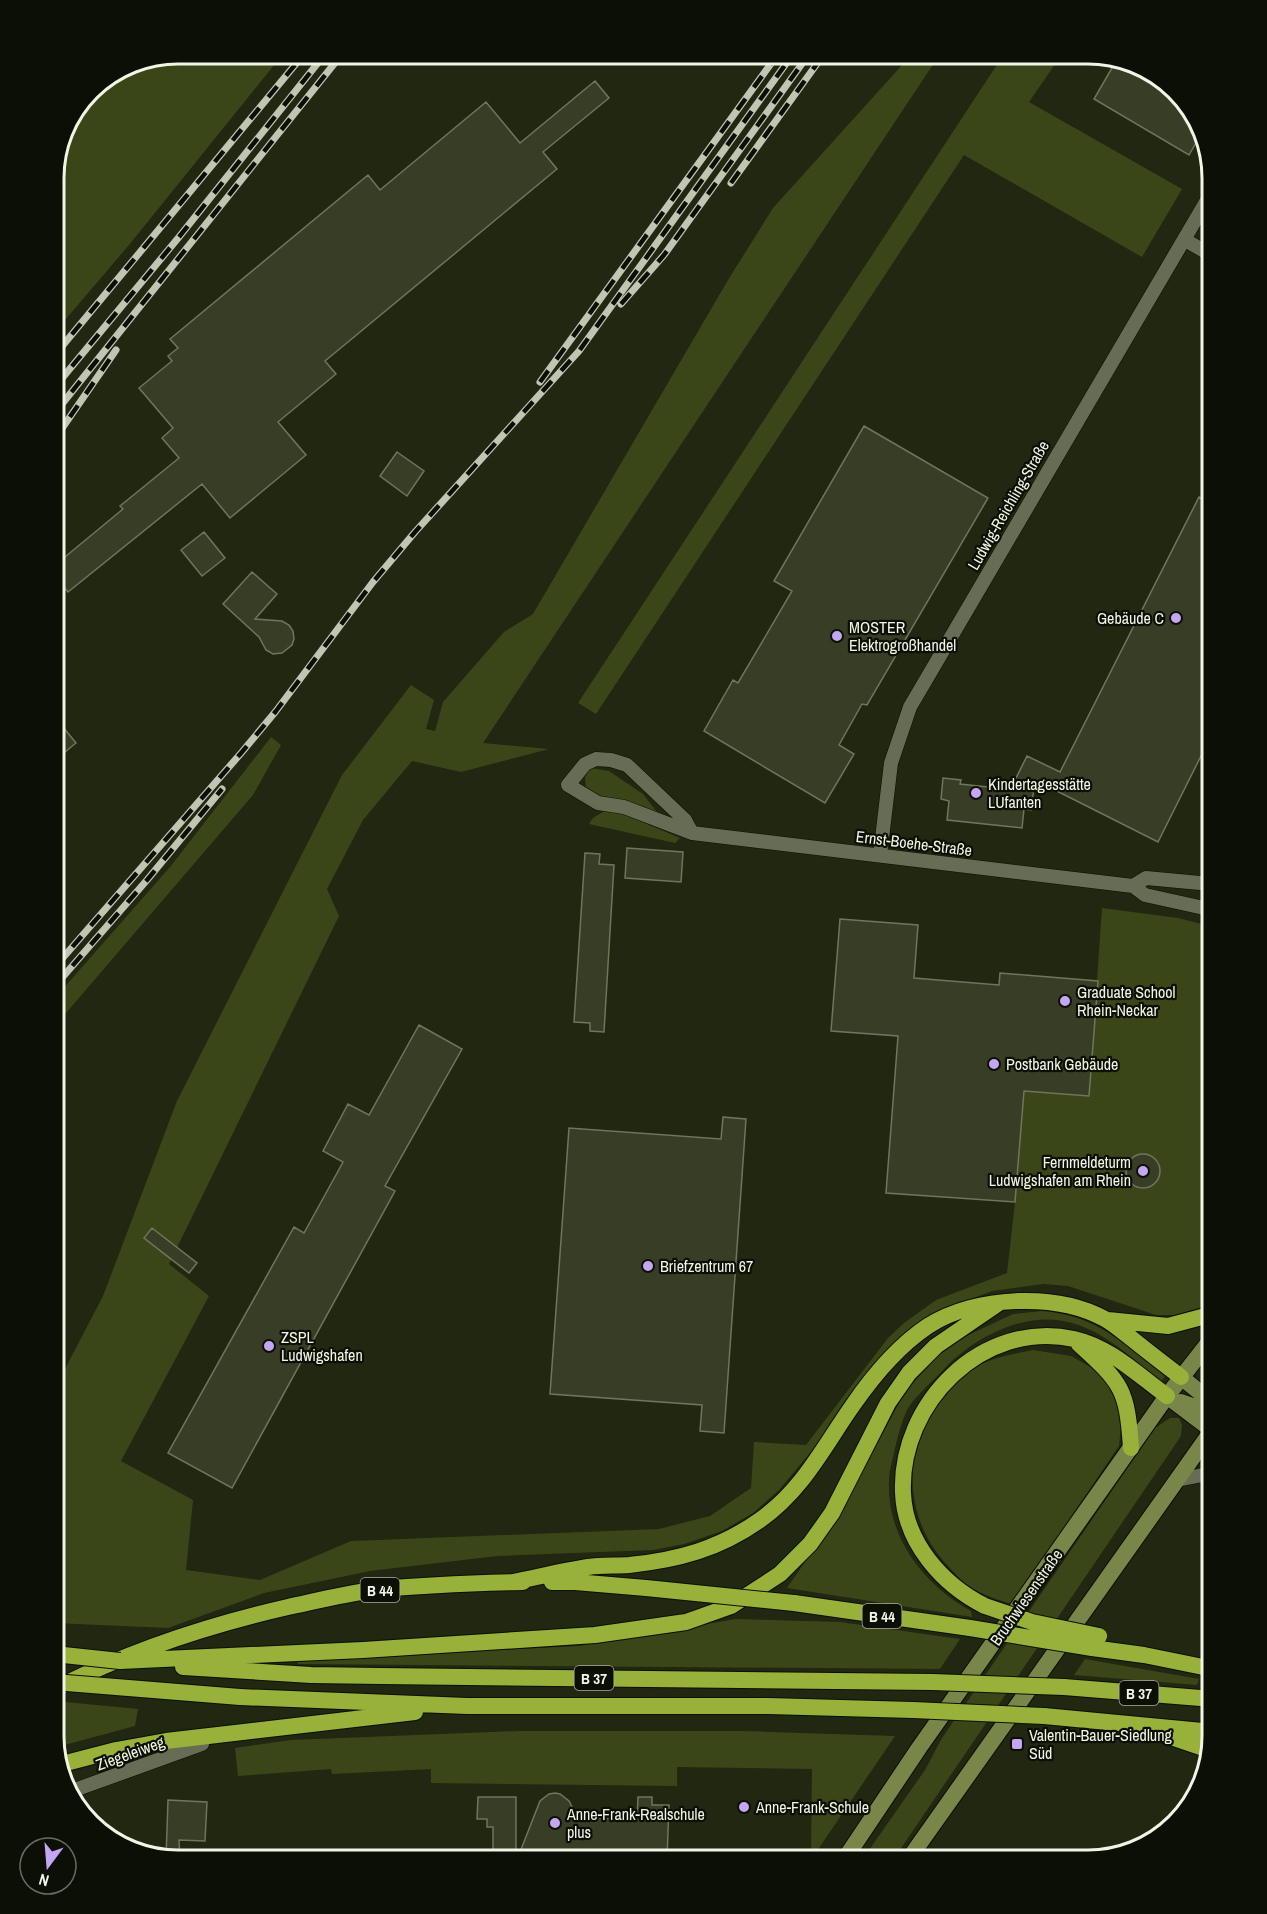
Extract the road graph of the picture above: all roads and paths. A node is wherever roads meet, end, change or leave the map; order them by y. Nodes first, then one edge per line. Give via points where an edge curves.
1 (1202, 210) edge
2 (1185, 240) junction
3 (1202, 250) edge
4 (692, 833) junction
5 (880, 855) junction
6 (1202, 883) edge
7 (1133, 886) junction
8 (1202, 908) edge
9 (999, 1304) junction
10 (1202, 1317) edge
11 (1124, 1327) junction
12 (1202, 1350) edge
13 (1117, 1369) junction
14 (1180, 1377) junction
15 (1202, 1394) edge
16 (1167, 1396) junction
17 (1202, 1404) edge
18 (1202, 1422) edge
19 (1202, 1445) edge
20 (1131, 1448) junction
21 (1202, 1475) edge
22 (1177, 1480) junction
23 (513, 1582) junction
24 (1095, 1642) junction
25 (64, 1655) edge
26 (120, 1661) junction
27 (1202, 1667) edge
28 (64, 1683) edge
29 (64, 1684) edge
30 (1202, 1698) edge
31 (467, 1706) junction
32 (1127, 1723) junction
33 (1202, 1731) edge
34 (202, 1744) dead end
35 (1202, 1748) edge
36 (67, 1763) edge
37 (78, 1789) edge
38 (851, 1850) edge
39 (915, 1850) edge

1 - 2 street, Ludwig-Reichling-Straße
2 - 3 street
2 - 5 street, Ludwig-Reichling-Straße via 910,707 891,763
4 - 4 street, Ernst-Boehe-Straße via 684,820 627,765 596,759 585,764 568,785 598,803 624,807
4 - 5 street, Ernst-Boehe-Straße
5 - 7 street, Ernst-Boehe-Straße
6 - 7 street, Ernst-Boehe-Straße via 1146,878
7 - 8 street, Ernst-Boehe-Straße via 1145,896
9 - 11 highway via 1052,1301
9 - 23 highway via 957,1311 913,1338 869,1383 790,1495 761,1520 727,1540 664,1560 590,1567
9 - 26 highway via 936,1346 909,1373 888,1402 832,1513 810,1544 780,1574 731,1606 686,1622 596,1635
10 - 11 highway via 1168,1326
11 - 14 highway via 1136,1342
12 - 14 main road, Bruchwiesenstraße
13 - 16 highway
13 - 20 highway via 1127,1406
13 - 24 highway, bridge via 1073,1338 1040,1336 1009,1340 984,1351 948,1378 925,1408 904,1470 906,1513 918,1542 938,1572 961,1593 985,1606
14 - 15 main road
14 - 16 main road, Bruchwiesenstraße
16 - 17 main road
16 - 18 main road
16 - 20 main road, Bruchwiesenstraße
19 - 22 main road
20 - 38 main road, Bruchwiesenstraße
21 - 22 street
22 - 39 main road
23 - 24 highway, B 44, bridge via 575,1582 794,1603
23 - 29 highway, B 44 via 371,1591 261,1613 122,1657
24 - 27 highway, B 44
25 - 26 highway, B 37, bridge
26 - 30 highway, B 37, bridge via 256,1672 380,1676 933,1682
28 - 31 highway, B 37, bridge via 240,1697
31 - 32 highway, B 37, bridge via 913,1710
31 - 36 highway via 206,1735
32 - 33 highway, B 37
32 - 35 highway
34 - 37 street, Ziegeleiweg

